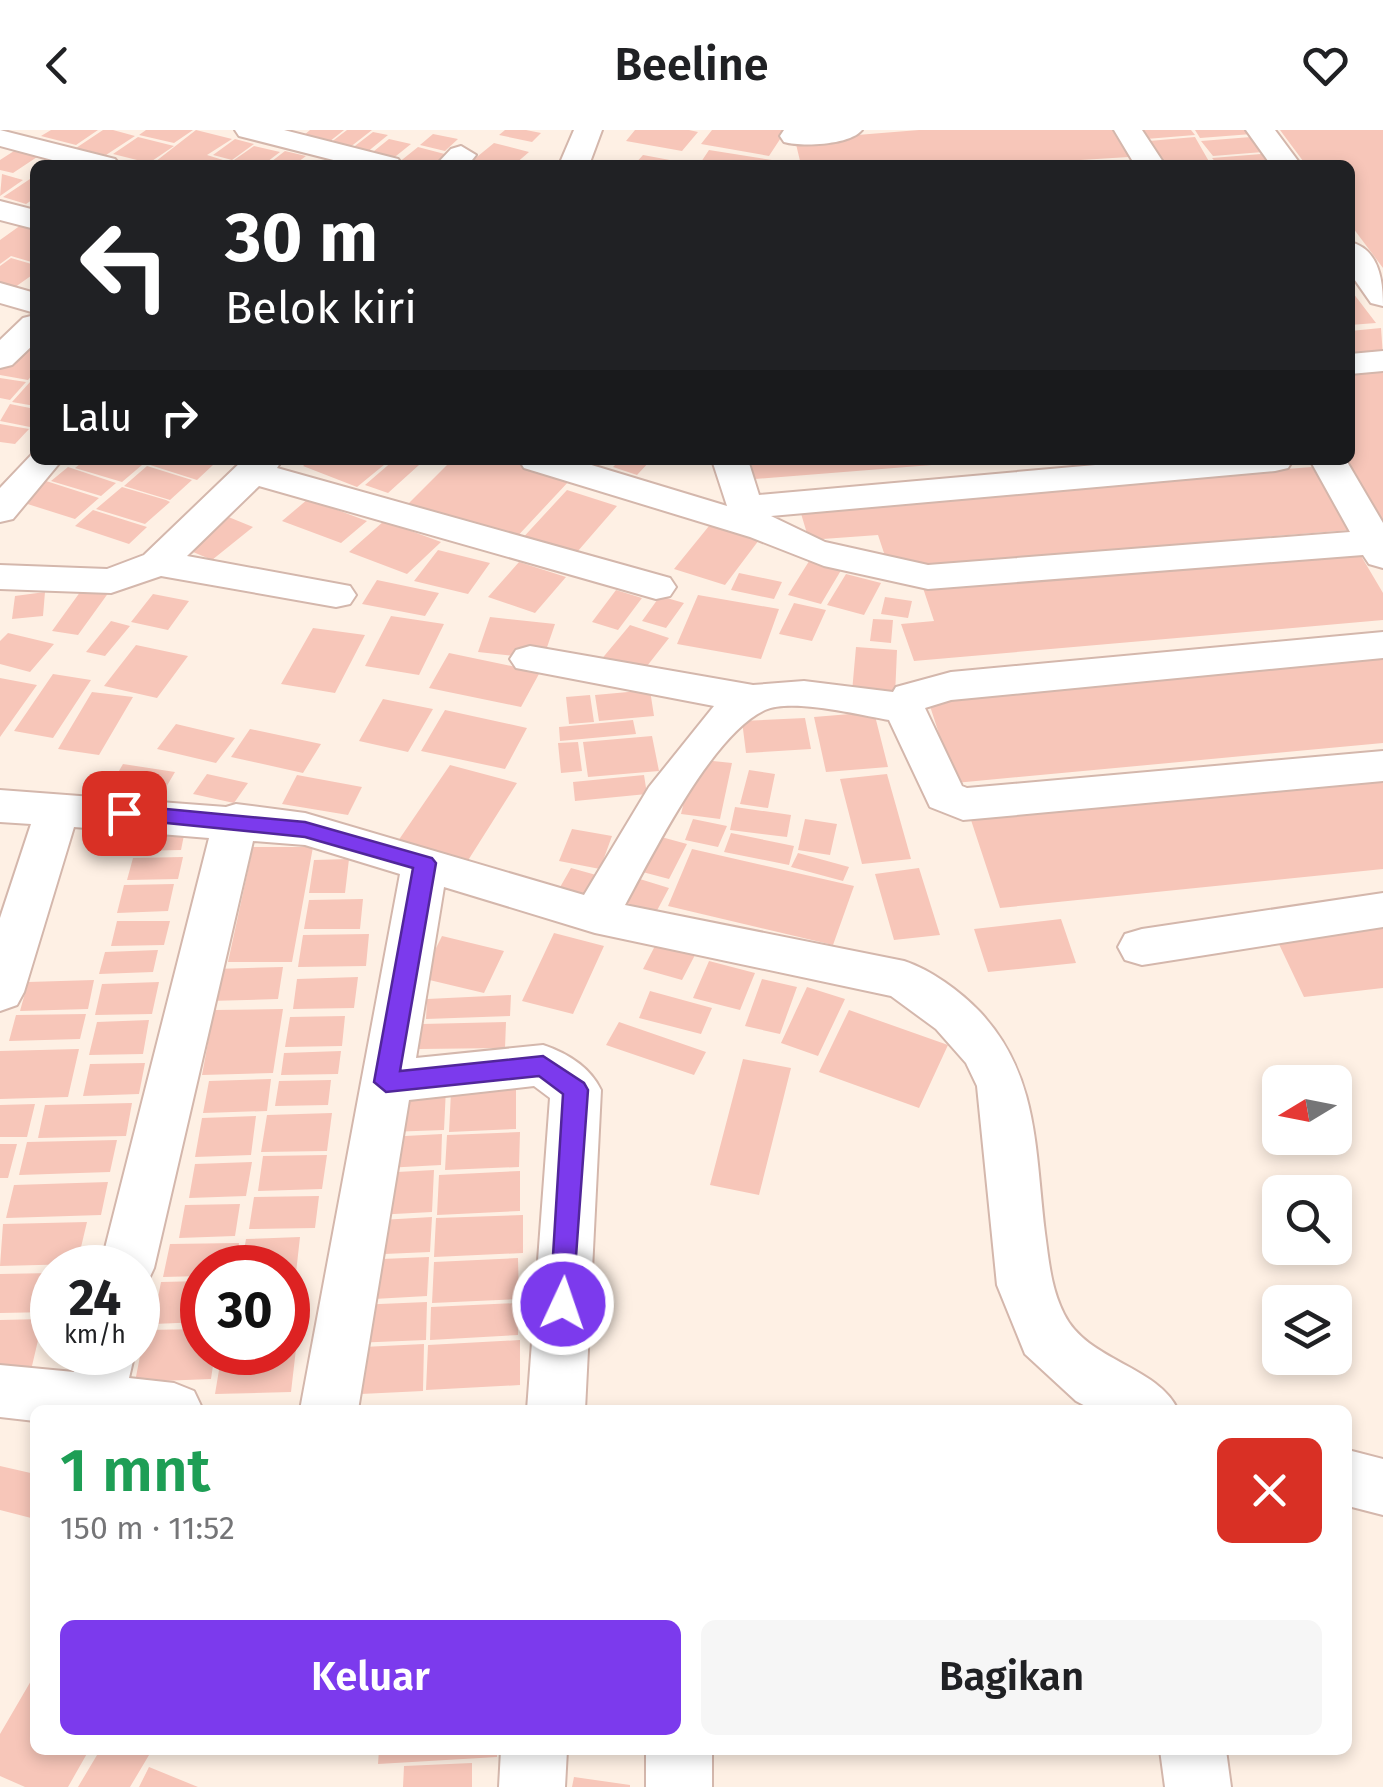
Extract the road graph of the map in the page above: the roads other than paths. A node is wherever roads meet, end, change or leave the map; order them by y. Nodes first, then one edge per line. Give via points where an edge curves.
1 (249, 130) edge
2 (588, 130) edge
3 (848, 130) edge
4 (1128, 130) edge
5 (1260, 130) edge
6 (794, 136) dead end
7 (0, 137) edge
8 (87, 160) edge
9 (368, 160) edge
10 (576, 160) edge
11 (1147, 160) edge
12 (1282, 160) edge
13 (0, 210) edge
14 (30, 219) edge
15 (1355, 259) edge
16 (1383, 296) edge
17 (27, 303) edge
18 (0, 358) edge
19 (1383, 361) edge
20 (1355, 364) edge
21 (40, 465) edge
22 (556, 465) edge
23 (732, 465) edge
24 (1229, 465) edge
25 (1331, 465) edge
26 (258, 466) edge
27 (0, 511) edge
28 (753, 517) junction
29 (1379, 549) edge
30 (158, 563) junction
31 (0, 577) edge
32 (656, 587) dead end
33 (336, 596) dead end
34 (1383, 645) edge
35 (530, 659) dead end
36 (752, 699) junction
37 (904, 708) junction
38 (1383, 766) edge
39 (0, 806) edge
40 (58, 808) junction
41 (236, 820) junction
42 (425, 863) junction
43 (1383, 910) edge
44 (596, 916) junction
45 (1142, 948) dead end
46 (0, 992) edge
47 (386, 1082) junction
48 (133, 1245) edge
49 (100, 1377) edge
50 (0, 1390) edge
51 (163, 1405) edge
52 (330, 1405) edge
53 (556, 1405) edge
54 (1140, 1405) edge
55 (1352, 1479) edge
56 (1383, 1487) edge
57 (534, 1755) edge
58 (679, 1755) edge
59 (1195, 1755) edge
60 (532, 1787) edge
61 (679, 1787) edge
62 (1198, 1787) edge

1 - 9 street
2 - 10 street
3 - 6 street
4 - 11 street
5 - 12 street
7 - 8 street
13 - 14 street
15 - 16 street
17 - 18 street
19 - 20 street
21 - 27 street
22 - 28 street
23 - 28 street
24 - 28 street
25 - 29 street
26 - 30 street
26 - 32 street
28 - 29 street via 877,571 928,576
30 - 31 street via 111,581
30 - 33 street
34 - 37 street via 951,686 911,696
35 - 36 street
36 - 37 street via 786,694
36 - 44 street via 689,759
37 - 38 street via 944,796 963,804
39 - 40 street
40 - 41 street
40 - 46 street
41 - 42 street via 305,829
41 - 48 street
42 - 44 street
42 - 47 street
43 - 45 street
44 - 54 street via 904,980 954,1014 986,1051 1002,1086 1024,1286 1045,1336 1096,1382
47 - 52 street
47 - 53 street via 543,1066 576,1090
49 - 50 street
49 - 51 street
55 - 56 street
57 - 60 street
58 - 61 street
59 - 62 street

